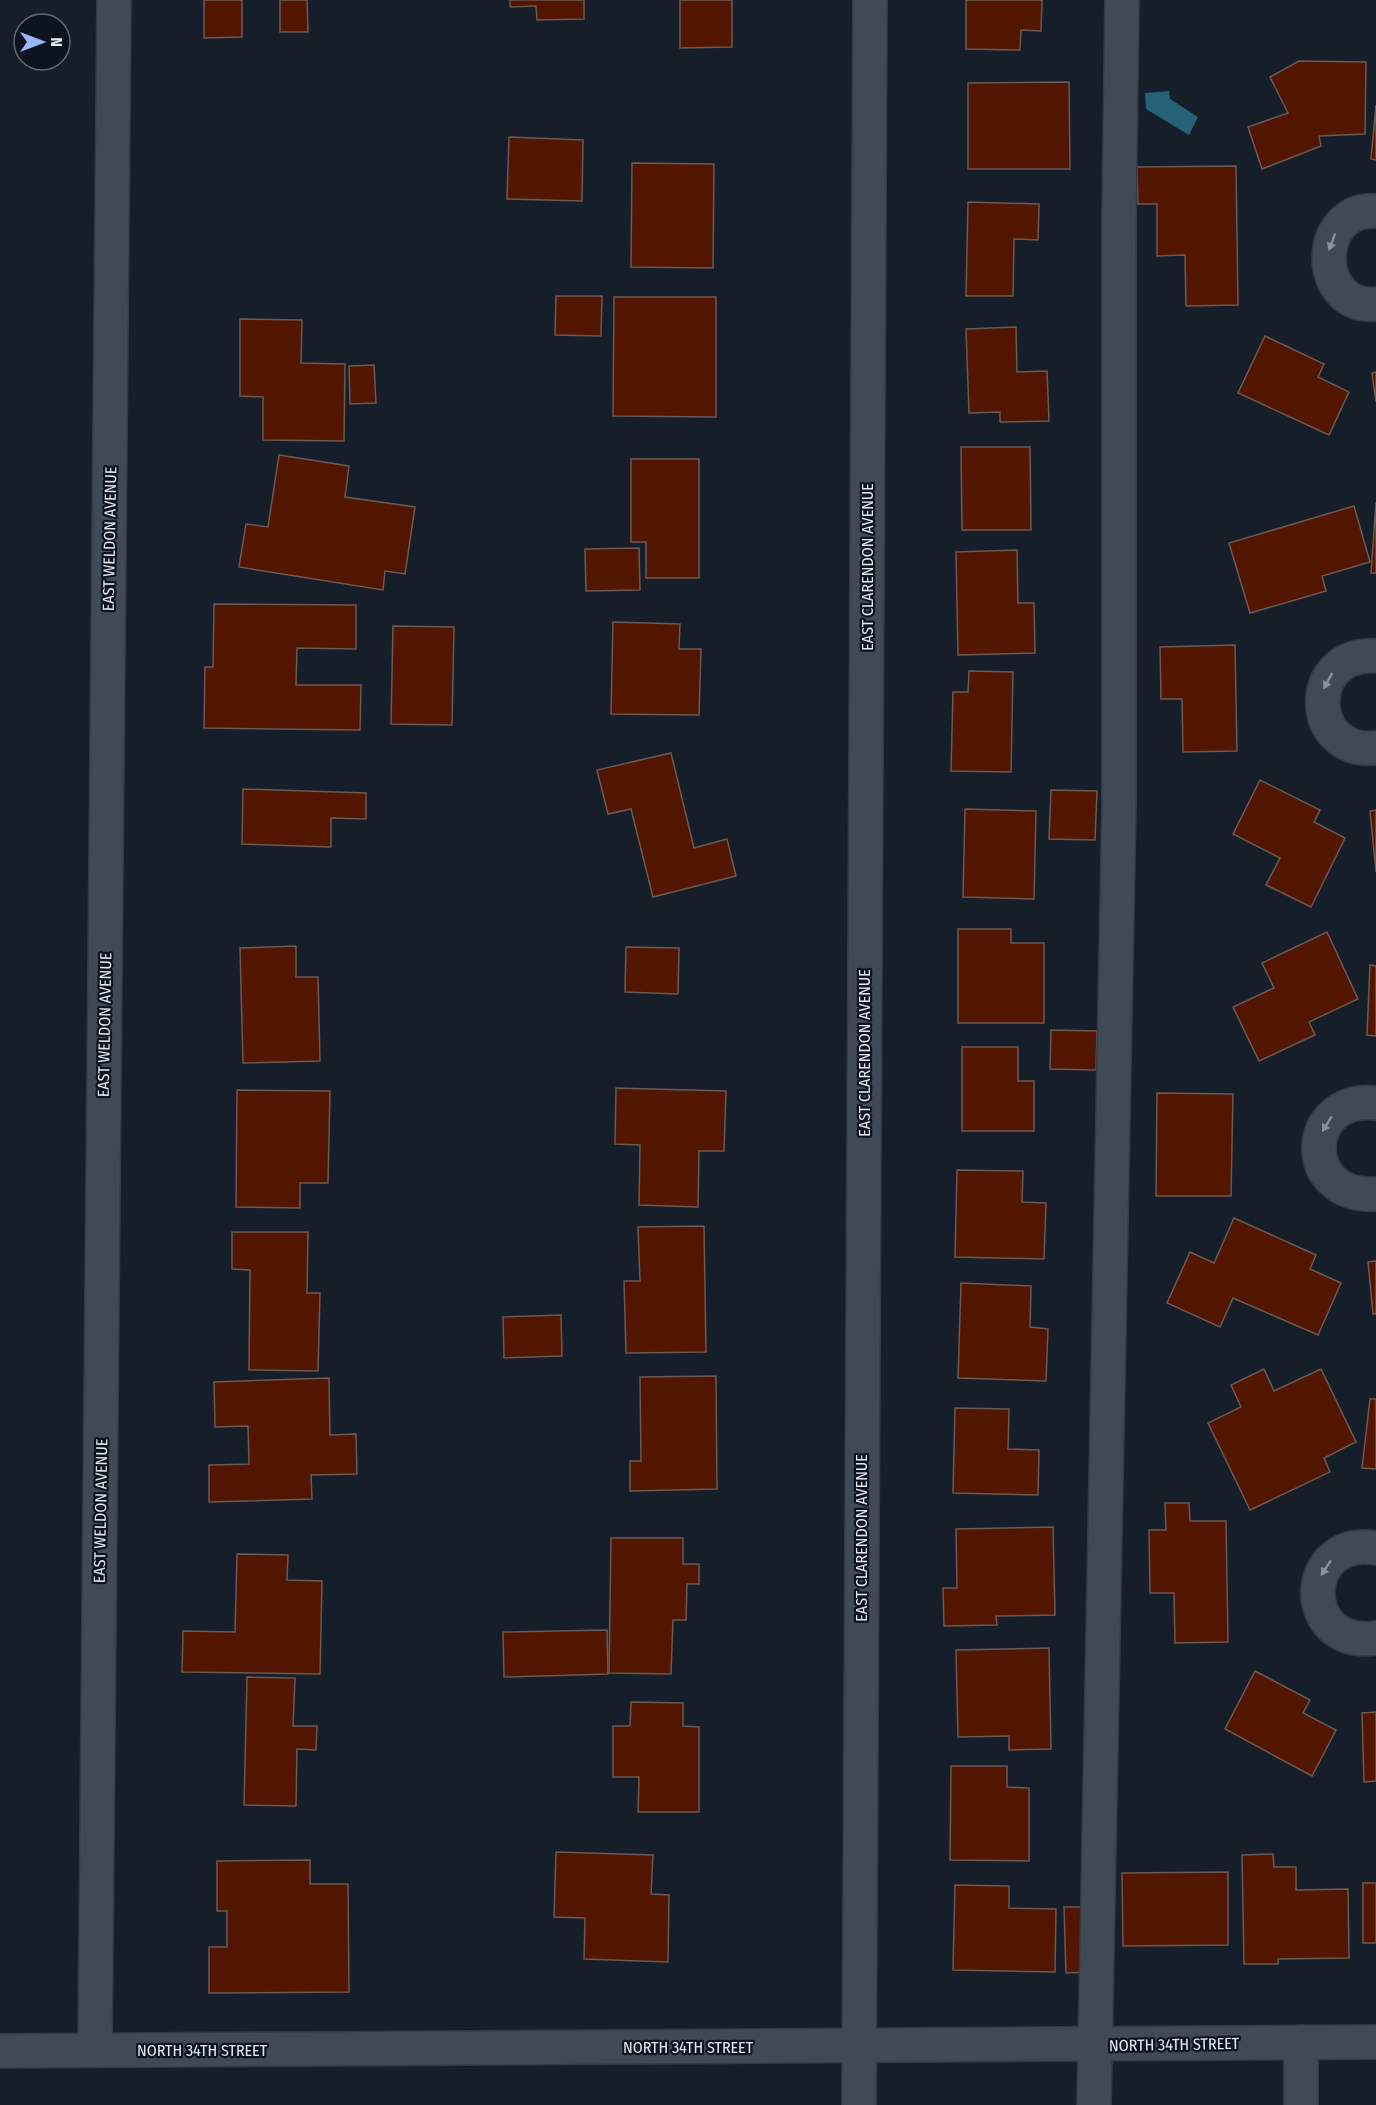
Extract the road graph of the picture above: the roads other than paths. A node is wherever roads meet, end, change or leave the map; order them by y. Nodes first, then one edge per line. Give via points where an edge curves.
1 (114, 0) edge
2 (870, 0) edge
3 (1122, 0) edge
4 (1376, 211) edge
5 (1376, 304) edge
6 (1376, 656) edge
7 (1376, 748) edge
8 (1376, 1103) edge
9 (1376, 1194) edge
10 (1376, 1548) edge
11 (1376, 1638) edge
12 (1301, 2042) junction
13 (1376, 2042) edge
14 (857, 2046) junction
15 (1097, 2046) junction
16 (95, 2050) junction
17 (0, 2051) edge
18 (858, 2105) edge
19 (1094, 2105) edge
20 (1301, 2105) edge

1 - 16 street, EAST WELDON AVENUE
2 - 14 street, EAST CLARENDON AVENUE
3 - 15 street via 1119,803
4 -> 5 street via 1356,214 1343,223 1328,249 1332,280 1342,292 1356,301
6 -> 7 street via 1350,658 1338,667 1328,679 1322,709 1336,736 1349,745
8 -> 9 street via 1361,1101 1340,1109 1324,1125 1319,1139 1323,1170 1332,1183 1346,1192
10 -> 11 street via 1360,1546 1332,1558 1318,1584 1322,1615 1331,1628 1360,1640
12 - 13 street, NORTH 34TH STREET
12 - 15 street, NORTH 34TH STREET
12 - 20 street
14 - 15 street, NORTH 34TH STREET
14 - 16 street, NORTH 34TH STREET
14 - 18 street, EAST CLARENDON AVENUE
15 - 19 street
16 - 17 street, NORTH 34TH STREET

